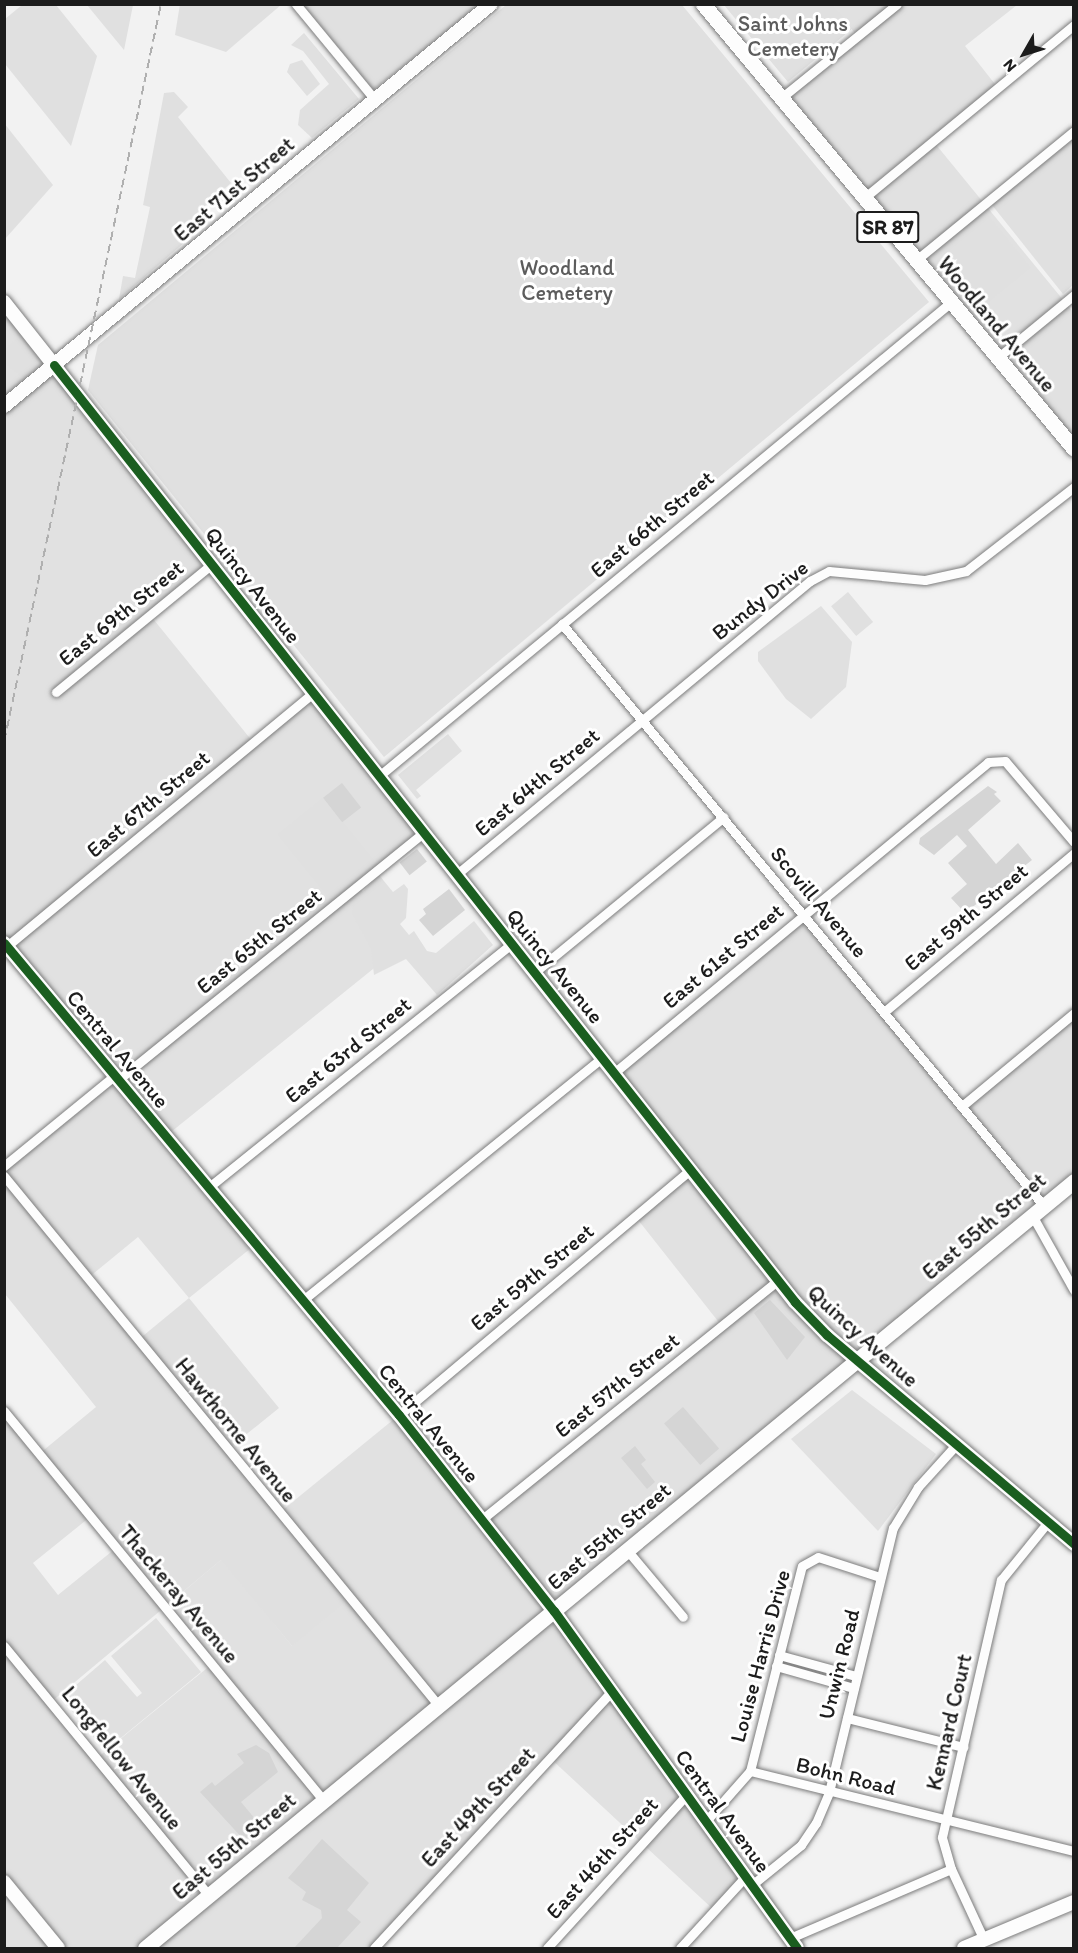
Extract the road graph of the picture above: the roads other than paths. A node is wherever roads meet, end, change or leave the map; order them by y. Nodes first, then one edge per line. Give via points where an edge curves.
1 (296, 4) edge
2 (491, 4) edge
3 (703, 4) edge
4 (897, 4) edge
5 (1074, 25) edge
6 (781, 98) junction
7 (375, 100) junction
8 (1074, 131) edge
9 (864, 198) junction
10 (915, 261) junction
11 (1074, 295) edge
12 (4, 302) edge
13 (950, 303) junction
14 (996, 358) junction
15 (54, 365) junction
16 (4, 405) edge
17 (1074, 449) edge
18 (1074, 487) edge
19 (212, 564) junction
20 (562, 624) junction
21 (56, 692) dead end
22 (314, 693) junction
23 (642, 720) junction
24 (379, 776) junction
25 (724, 817) junction
26 (424, 832) junction
27 (1074, 842) edge
28 (1074, 853) edge
29 (457, 874) junction
30 (805, 914) junction
31 (512, 943) junction
32 (6, 944) edge
33 (535, 972) junction
34 (884, 1012) junction
35 (1074, 1013) edge
36 (603, 1057) junction
37 (615, 1072) junction
38 (116, 1078) junction
39 (962, 1106) junction
40 (4, 1166) edge
41 (691, 1169) junction
42 (4, 1176) edge
43 (1074, 1181) edge
44 (209, 1187) junction
45 (1038, 1210) junction
46 (778, 1280) junction
47 (1074, 1290) edge
48 (303, 1300) junction
49 (857, 1360) junction
50 (4, 1411) edge
51 (399, 1415) junction
52 (956, 1445) junction
53 (481, 1520) junction
54 (1048, 1522) junction
55 (1074, 1544) edge
56 (627, 1550) junction
57 (880, 1577) junction
58 (554, 1611) junction
59 (683, 1617) dead end
60 (4, 1646) edge
61 (778, 1655) junction
62 (776, 1666) junction
63 (856, 1676) junction
64 (854, 1688) junction
65 (611, 1692) junction
66 (439, 1706) junction
67 (846, 1718) junction
68 (963, 1746) junction
69 (750, 1771) junction
70 (829, 1792) junction
71 (687, 1794) junction
72 (324, 1801) junction
73 (706, 1821) junction
74 (945, 1821) junction
75 (1074, 1851) edge
76 (951, 1869) junction
77 (750, 1880) junction
78 (4, 1882) edge
79 (209, 1896) junction
80 (1074, 1902) edge
81 (984, 1940) junction
82 (794, 1943) edge
83 (58, 1948) edge
84 (146, 1948) edge
85 (374, 1948) edge
86 (547, 1948) edge
87 (680, 1948) edge
88 (964, 1948) edge

1 - 7 street
2 - 7 street, East 71st Street
3 - 6 main road, Woodland Avenue / SR 87
4 - 6 street
5 - 9 street
6 - 9 main road, Woodland Avenue / SR 87
7 - 15 street, East 71st Street
8 - 10 street
9 - 10 main road, Woodland Avenue / SR 87
10 - 13 main road, Woodland Avenue / SR 87
11 - 14 street
12 - 15 street, Quincy Avenue
13 - 14 main road, Woodland Avenue / SR 87
13 - 20 street, East 66th Street
14 - 17 main road, Woodland Avenue / SR 87
15 - 16 street, East 71st Street
15 - 19 street, Quincy Avenue
18 - 23 street, Bundy Drive via 966,571 925,580 829,571 810,582
19 - 21 street, East 69th Street
19 - 22 street, Quincy Avenue
20 - 23 street, Scovill Avenue
20 - 24 street, East 66th Street
22 - 24 street, Quincy Avenue
22 - 32 street, East 67th Street
23 - 25 street, Scovill Avenue
23 - 29 street, East 64th Street
24 - 26 street, Quincy Avenue
25 - 30 street, Scovill Avenue
25 - 33 street
26 - 29 street, Quincy Avenue
26 - 38 street, East 65th Street
27 - 30 street, East 61st Street via 1005,761 997,759
28 - 34 street, East 59th Street
29 - 31 street, Quincy Avenue
30 - 34 street, Scovill Avenue
30 - 37 street, East 61st Street
31 - 33 street, Quincy Avenue
31 - 44 street, East 63rd Street
32 - 38 street, Central Avenue
33 - 36 street, Quincy Avenue
34 - 39 street, Scovill Avenue
35 - 39 street
36 - 37 street, Quincy Avenue
36 - 48 street
37 - 41 street, Quincy Avenue
38 - 40 street, East 65th Street
38 - 44 street, Central Avenue
39 - 45 street, Scovill Avenue
41 - 46 street, Quincy Avenue
41 - 51 street, East 59th Street
42 - 66 street, Hawthorne Avenue
43 - 45 main road, East 55th Street
44 - 48 street, Central Avenue
45 - 47 street, Scovill Avenue
45 - 49 main road, East 55th Street
46 - 49 street, Quincy Avenue via 810,1319
46 - 53 street, East 57th Street
48 - 51 street, Central Avenue
49 - 52 street, Quincy Avenue
49 - 56 main road, East 55th Street
50 - 72 street, Thackeray Avenue
51 - 53 street, Central Avenue
52 - 54 street, Quincy Avenue
52 - 57 street, Unwin Road via 904,1508 893,1528
53 - 58 street, Central Avenue
54 - 55 street, Quincy Avenue
54 - 68 street, Kennard Court via 1000,1580
56 - 58 main road, East 55th Street
56 - 59 street
57 - 61 street, Louise Harris Drive via 818,1557 808,1561 800,1571
57 - 63 street, Unwin Road
58 - 65 street, Central Avenue
58 - 66 main road, East 55th Street
60 - 79 street, Longfellow Avenue
61 - 62 street, Louise Harris Drive
61 - 63 street
62 - 64 street
62 - 69 street, Louise Harris Drive
63 - 64 street, Unwin Road
64 - 67 street, Unwin Road
65 - 71 street, Central Avenue
65 - 85 street, East 49th Street
66 - 72 main road, East 55th Street
67 - 68 street
67 - 70 street, Unwin Road
68 - 74 street, Kennard Court
69 - 70 street, Bohn Road
69 - 73 street, Louise Harris Drive
70 - 74 street, Bohn Road
70 - 77 street, Unwin Road via 801,1845
71 - 73 street, Central Avenue
71 - 86 street, East 46th Street
72 - 79 main road, East 55th Street
73 - 77 street, Central Avenue
74 - 75 street, Bohn Road
74 - 76 street, Kennard Court via 942,1837
76 - 81 street, Kennard Court
76 - 82 street
77 - 82 street, Central Avenue
77 - 87 street, Unwin Road
78 - 83 street
79 - 84 main road, East 55th Street
80 - 81 street
81 - 88 street

